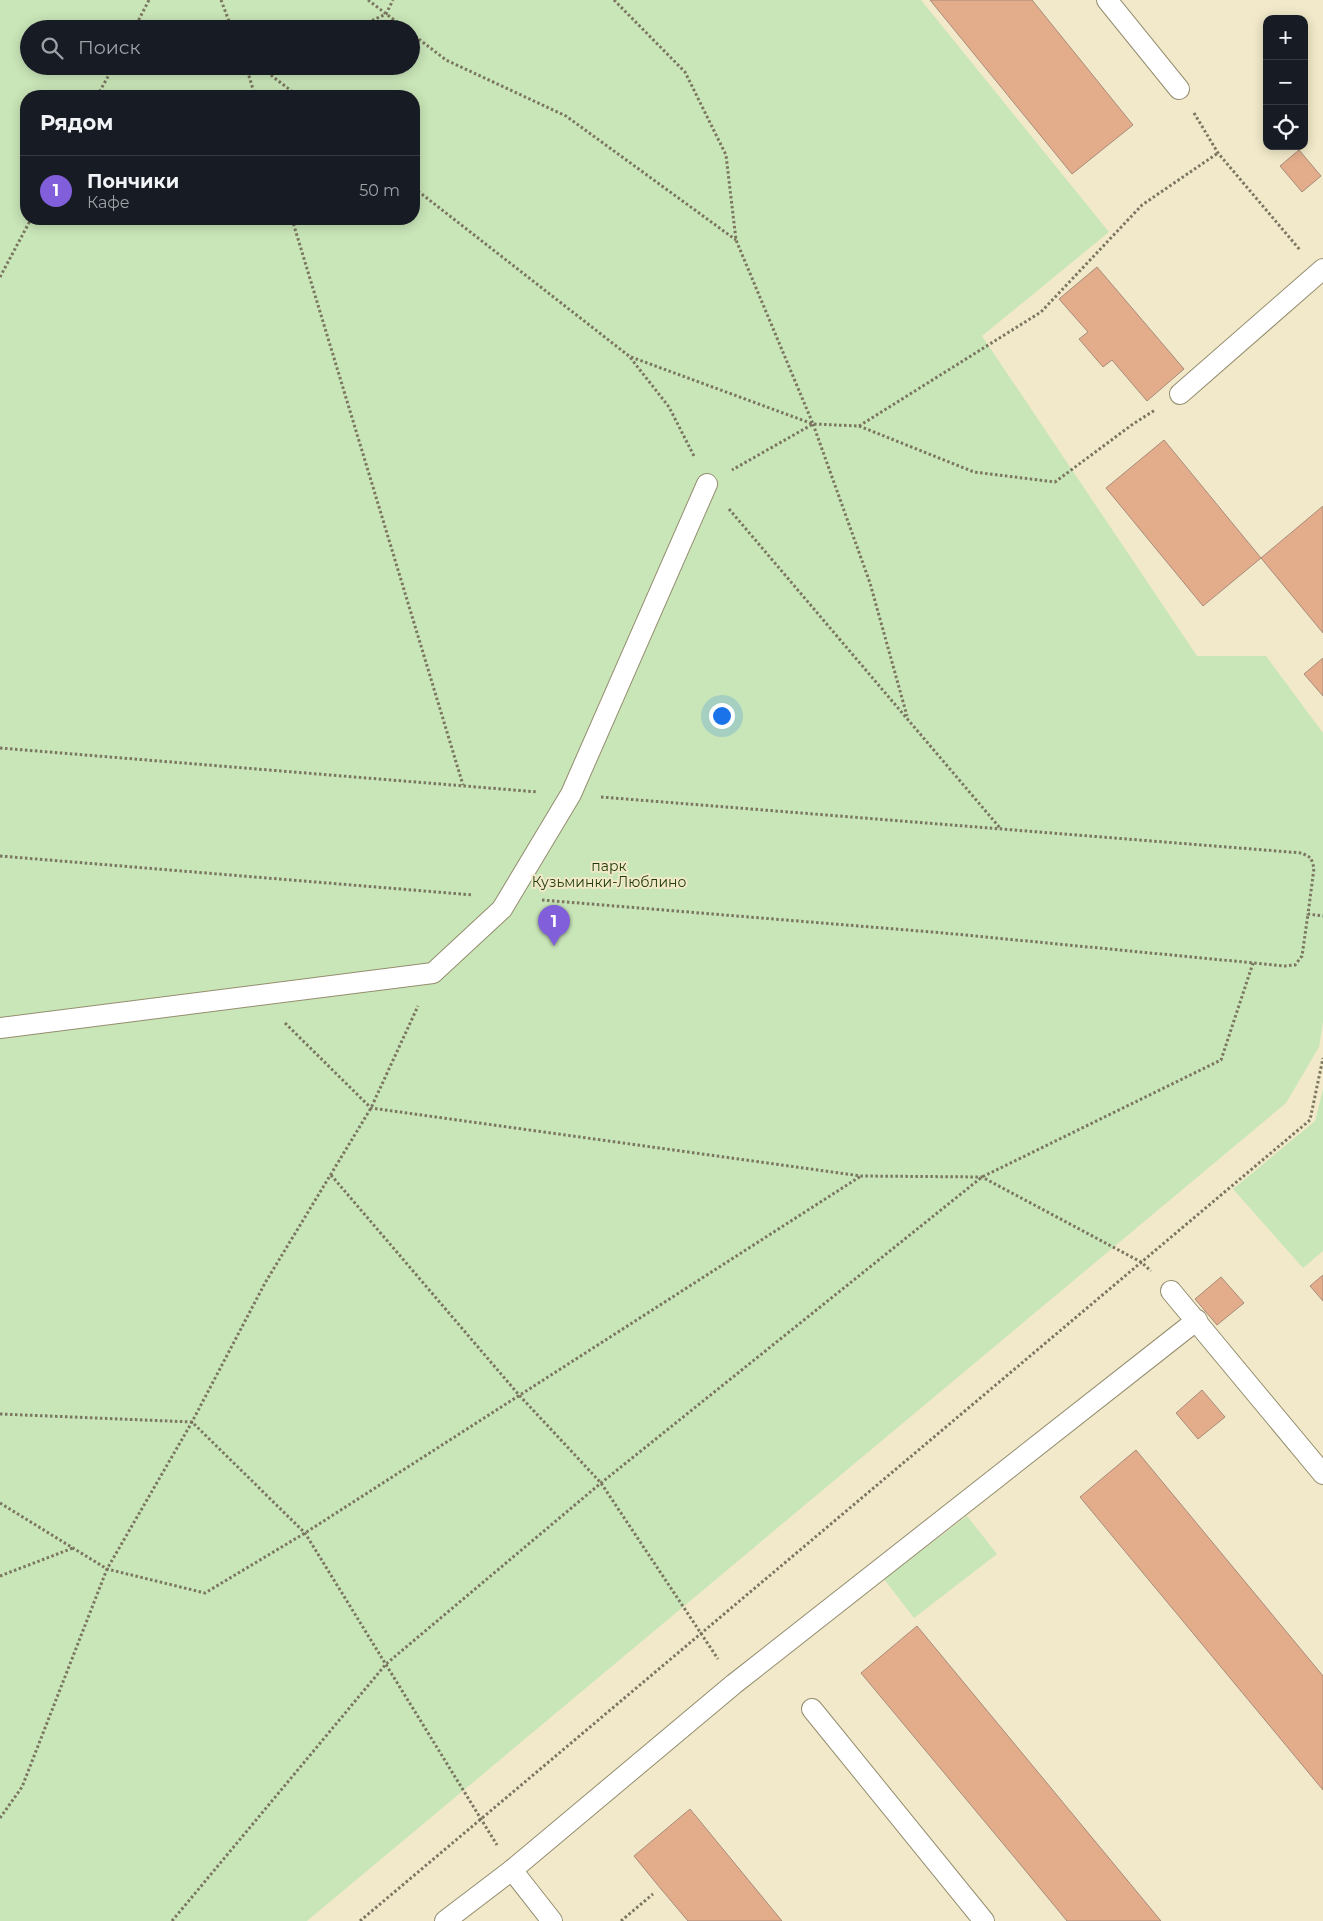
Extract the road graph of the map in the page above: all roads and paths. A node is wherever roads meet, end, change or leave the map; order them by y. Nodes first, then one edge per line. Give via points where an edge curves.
1 (149, 0) edge
2 (221, 0) edge
3 (368, 0) edge
4 (393, 0) edge
5 (614, 0) edge
6 (1107, 0) edge
7 (386, 14) junction
8 (139, 20) edge
9 (229, 20) edge
10 (373, 20) edge
11 (394, 20) edge
12 (420, 40) edge
13 (109, 75) edge
14 (249, 75) edge
15 (271, 75) edge
16 (1179, 89) joint
17 (101, 90) edge
18 (253, 90) edge
19 (290, 90) edge
20 (1218, 153) junction
21 (29, 225) edge
22 (294, 225) edge
23 (736, 240) junction
24 (1321, 271) edge
25 (0, 277) edge
26 (628, 356) dead end
27 (1180, 394) joint
28 (813, 424) junction
29 (859, 426) junction
30 (707, 484) joint
31 (907, 718) dead end
32 (0, 748) edge
33 (463, 786) junction
34 (571, 794) junction
35 (1308, 914) junction
36 (1323, 916) edge
37 (944, 933) dead end
38 (1253, 963) junction
39 (432, 973) junction
40 (258, 996) junction
41 (0, 1028) edge
42 (1323, 1058) edge
43 (371, 1108) junction
44 (330, 1175) junction
45 (861, 1176) junction
46 (982, 1177) junction
47 (1141, 1262) junction
48 (1171, 1291) joint
49 (1197, 1320) junction
50 (519, 1395) junction
51 (0, 1414) edge
52 (192, 1422) junction
53 (1323, 1474) edge
54 (600, 1482) junction
55 (0, 1503) edge
56 (305, 1533) junction
57 (73, 1548) junction
58 (107, 1569) junction
59 (0, 1576) edge
60 (701, 1634) junction
61 (386, 1664) junction
62 (734, 1684) junction
63 (812, 1710) dead end
64 (0, 1818) edge
65 (481, 1819) junction
66 (512, 1870) junction
67 (653, 1894) dead end
68 (172, 1921) edge
69 (360, 1921) edge
70 (445, 1921) edge
71 (552, 1921) edge
72 (621, 1921) edge
73 (984, 1921) edge

1 - 8 path
2 - 9 path
3 - 7 path
4 - 7 path
5 - 23 path via 685,72 726,155
6 - 16 lane
7 - 10 path
7 - 11 path
12 - 23 path via 446,60 566,116
13 - 17 path
14 - 18 path
15 - 19 path
16 - 20 path
20 - 24 path
20 - 29 path via 1142,205 1041,312
21 - 25 path
22 - 33 path
23 - 28 path
24 - 27 lane
26 - 28 path
27 - 29 path via 1133,424 1055,482 974,472
28 - 29 path
28 - 30 path
28 - 31 path via 870,583
30 - 34 lane
32 - 33 path
33 - 34 path
34 - 35 path via 1302,853 1311,858 1314,868
34 - 39 lane via 502,909
35 - 36 path
35 - 38 path via 1302,956 1295,965
37 - 38 path
38 - 46 path via 1221,1060
39 - 40 lane
39 - 43 path
40 - 41 lane
40 - 43 path
42 - 47 path via 1310,1120
43 - 44 path
43 - 45 path
44 - 50 path
44 - 52 path via 265,1283
45 - 46 path
45 - 50 path
46 - 47 path
46 - 54 path
47 - 48 path
47 - 60 path
48 - 49 lane
49 - 53 lane
49 - 62 lane
50 - 54 path
50 - 56 path
51 - 52 path
52 - 56 path
52 - 58 path
54 - 60 path
54 - 61 path
55 - 57 path
56 - 58 path via 205,1593
56 - 61 path
57 - 58 path
57 - 59 path
58 - 64 path via 22,1787
60 - 62 path
60 - 65 path
61 - 65 path
61 - 68 path
62 - 66 lane
63 - 73 lane
65 - 66 path
65 - 69 path
66 - 70 lane
66 - 71 lane
67 - 72 path

